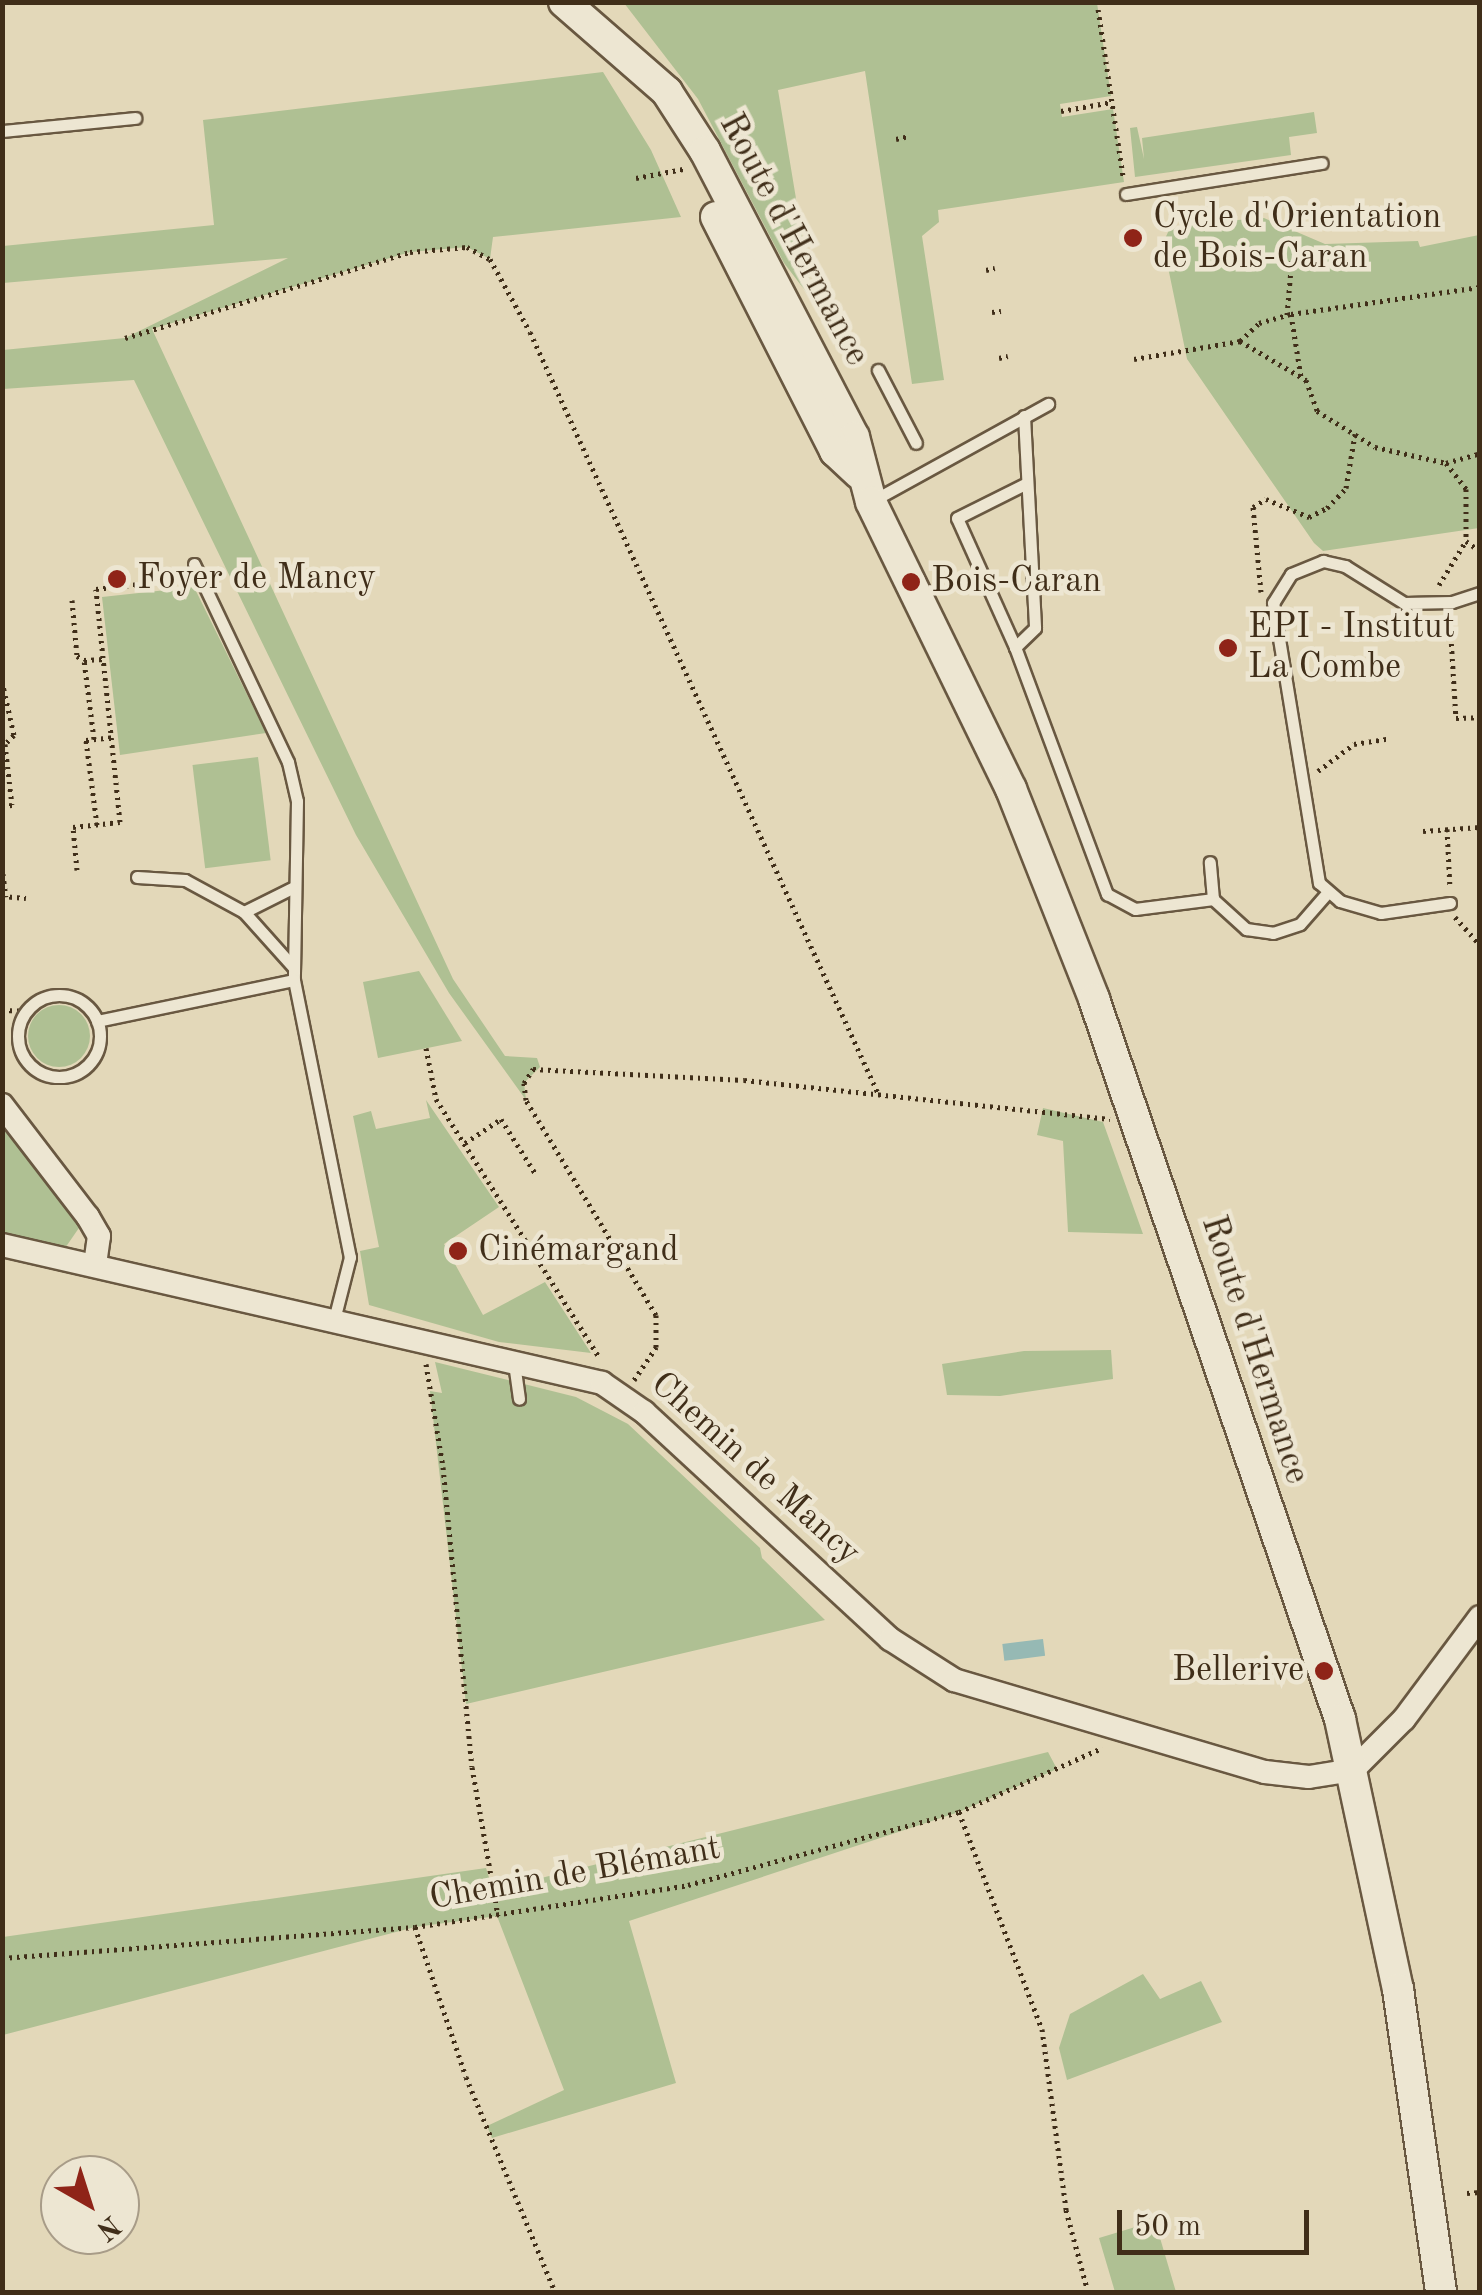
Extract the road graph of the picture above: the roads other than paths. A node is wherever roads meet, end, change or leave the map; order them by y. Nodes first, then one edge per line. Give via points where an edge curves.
1 (564, 2) edge
2 (631, 61) junction
3 (135, 118) dead end
4 (2, 130) edge
5 (1322, 163) dead end
6 (1126, 194) road end
7 (878, 370) dead end
8 (1048, 404) dead end
9 (1024, 416) junction
10 (916, 443) dead end
11 (859, 473) junction
12 (1028, 483) junction
13 (871, 502) junction
14 (194, 564) dead end
15 (1480, 593) edge
16 (1016, 647) junction
17 (1210, 862) dead end
18 (136, 877) dead end
19 (292, 888) junction
20 (1326, 893) junction
21 (1214, 900) junction
22 (1450, 903) dead end
23 (244, 912) junction
24 (294, 974) junction
25 (97, 1020) junction
26 (2, 1104) edge
27 (2, 1246) edge
28 (96, 1264) junction
29 (334, 1320) junction
30 (514, 1363) junction
31 (519, 1399) dead end
32 (1480, 1617) edge
33 (1353, 1770) junction
34 (1441, 2292) edge

1 - 2 main road, Route d'Hermance
2 - 11 main road, Route d'Hermance via 834,451
2 - 11 main road, Route d'Hermance via 667,92 705,152 854,437
3 - 4 lane
5 - 6 lane
7 - 10 lane
8 - 9 lane
9 - 12 lane
9 - 13 lane
11 - 13 main road, Route d'Hermance
12 - 16 lane via 1034,628
12 - 16 lane via 957,518
13 - 33 main road, Route d'Hermance via 1011,789 1094,999
14 - 19 lane via 288,762 300,814
15 - 20 lane via 1449,603 1390,598 1330,561 1299,568 1273,603 1312,861
16 - 21 lane via 1107,894 1134,908
17 - 21 lane
18 - 23 lane via 185,880
19 - 23 lane
19 - 24 lane
20 - 21 lane via 1300,924 1273,933 1246,929
20 - 22 lane via 1380,913
23 - 24 lane
24 - 25 lane
24 - 29 lane via 348,1234 350,1269
25 - 25 lane via 99,1045 88,1065 55,1077 33,1068 20,1051 18,1028 42,998 66,995
26 - 28 street via 100,1236
27 - 28 street, Chemin de Mancy
28 - 29 street, Chemin de Mancy
29 - 30 street, Chemin de Mancy
30 - 31 lane
30 - 33 street, Chemin de Mancy via 602,1384 644,1412 890,1639 954,1680 1265,1772 1309,1777
32 - 33 street via 1404,1719
33 - 34 main road, Route d'Hermance via 1398,1989

